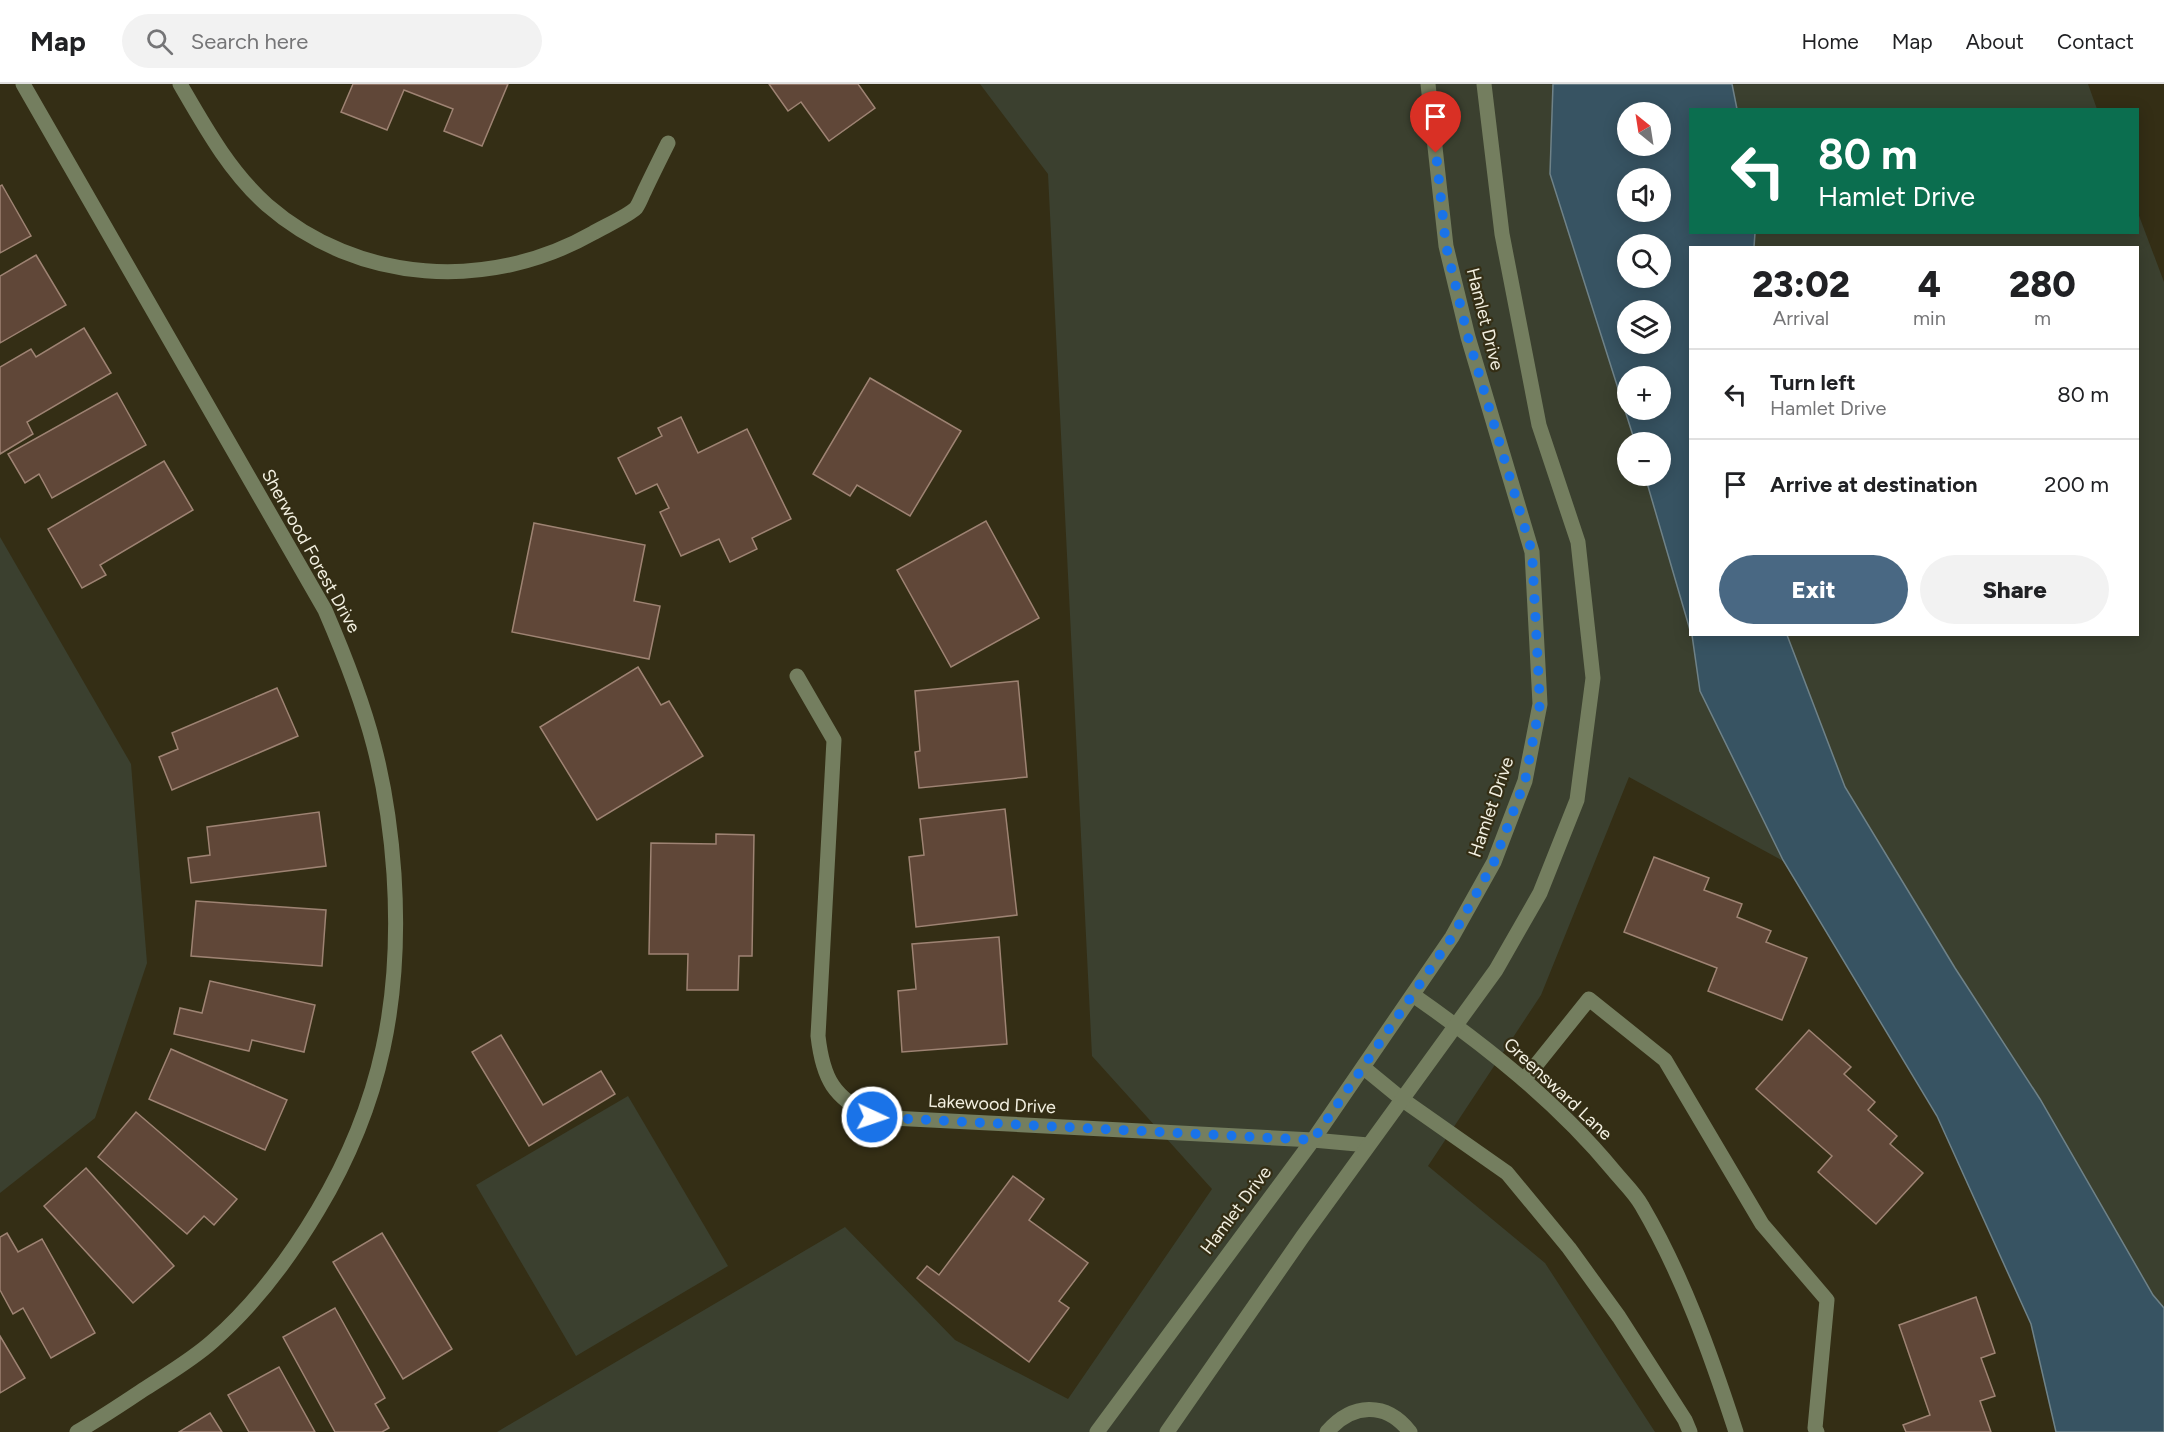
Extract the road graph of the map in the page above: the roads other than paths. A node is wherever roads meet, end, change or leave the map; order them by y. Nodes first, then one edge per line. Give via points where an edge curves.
1 (23, 84) edge
2 (180, 84) edge
3 (1428, 84) edge
4 (1484, 84) edge
5 (668, 143) dead end
6 (797, 676) dead end
7 (1413, 995) junction
8 (1456, 1025) junction
9 (1364, 1068) junction
10 (1524, 1080) junction
11 (1403, 1100) junction
12 (1313, 1140) junction
13 (1368, 1145) junction
14 (77, 1432) edge
15 (1096, 1432) edge
16 (1167, 1432) edge
17 (1327, 1432) edge
18 (1410, 1432) edge
19 (1690, 1432) edge
20 (1736, 1432) edge
21 (1817, 1432) edge

1 - 14 street, Sherwood Forest Drive via 325,610 348,663 375,746 391,832 397,919 388,1030 368,1104 338,1176 299,1242 268,1283 196,1356
2 - 5 street via 226,160 267,204 291,223 343,252 401,269 491,270 549,255 636,208
3 - 7 street, Hamlet Drive via 1446,246 1468,337 1532,552 1540,704 1525,781 1494,862 1452,937
4 - 8 street, Hamlet Drive via 1502,234 1539,425 1578,542 1593,678 1577,800 1540,893 1496,970
6 - 12 street, Lakewood Drive via 834,740 818,1036 821,1062 832,1086 849,1105 872,1117
7 - 8 street, Greensward Lane
7 - 9 street, Hamlet Drive
8 - 10 street, Greensward Lane
8 - 11 street, Hamlet Drive
9 - 11 street
9 - 12 street, Hamlet Drive
10 - 20 street, Greensward Lane via 1590,1142 1642,1204 1685,1292
10 - 21 street via 1589,999 1665,1060 1762,1224 1827,1300
11 - 13 street, Hamlet Drive
11 - 19 street via 1507,1173 1619,1317
12 - 13 street, Lakewood Drive
12 - 15 street, Hamlet Drive
13 - 16 street, Hamlet Drive
17 - 18 street via 1336,1421 1367,1409 1398,1418

